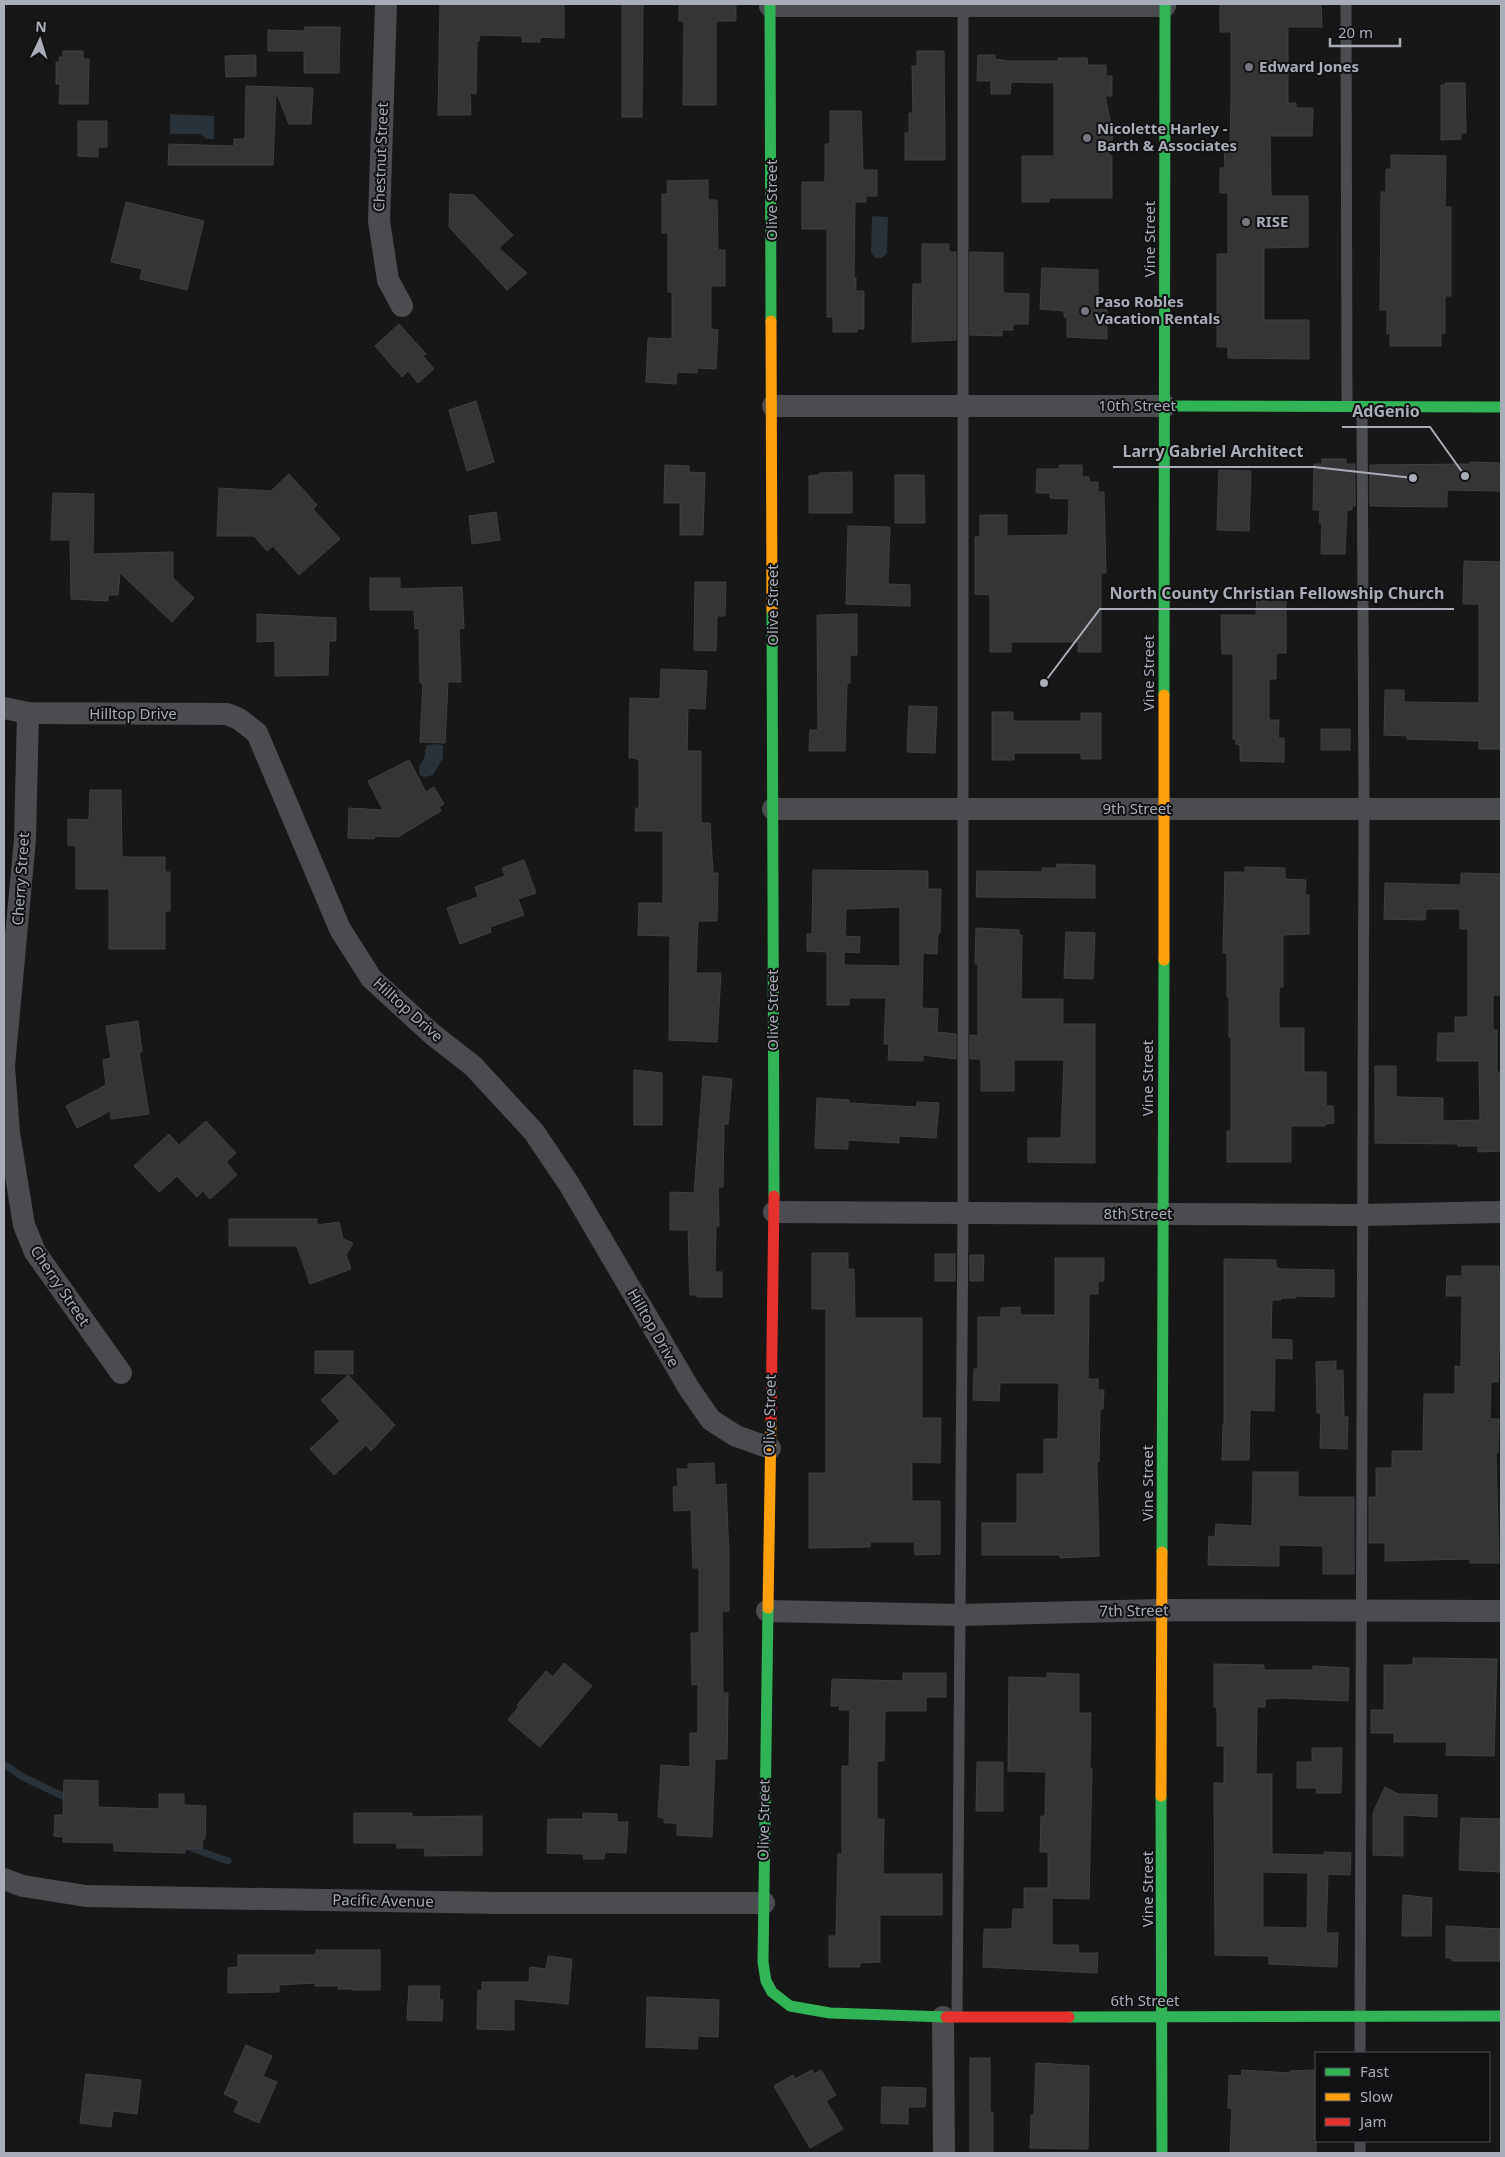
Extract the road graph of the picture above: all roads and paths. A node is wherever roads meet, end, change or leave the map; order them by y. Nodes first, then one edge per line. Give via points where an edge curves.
1 (386, 4) edge
2 (1346, 4) edge
3 (770, 5) edge
4 (964, 5) edge
5 (1165, 5) edge
6 (402, 306) dead end
7 (773, 406) junction
8 (965, 406) junction
9 (1165, 406) junction
10 (1347, 406) junction
11 (1362, 406) junction
12 (1501, 406) edge
13 (4, 708) edge
14 (28, 713) junction
15 (963, 808) junction
16 (773, 809) junction
17 (1164, 809) junction
18 (1364, 809) junction
19 (1501, 809) edge
20 (7, 994) edge
21 (774, 1212) junction
22 (1501, 1212) edge
23 (963, 1213) junction
24 (1163, 1214) junction
25 (1363, 1215) junction
26 (121, 1373) dead end
27 (770, 1448) junction
28 (767, 1610) junction
29 (1161, 1610) junction
30 (1362, 1611) junction
31 (1501, 1611) edge
32 (960, 1615) junction
33 (4, 1879) edge
34 (764, 1902) junction
35 (790, 2006) joint
36 (1163, 2016) junction
37 (1360, 2016) junction
38 (1501, 2016) edge
39 (950, 2017) junction
40 (1360, 2052) edge
41 (944, 2153) edge
42 (1162, 2153) edge

1 - 6 street, Chestnut Street via 379,221 388,280
2 - 10 lane
3 - 4 street
3 - 7 street, Olive Street
4 - 5 street
4 - 8 lane
5 - 9 street, Vine Street
7 - 8 street, 10th Street
7 - 16 street, Olive Street
8 - 9 street, 10th Street
8 - 15 lane
9 - 10 street, 10th Street
9 - 17 street, Vine Street
10 - 11 street, 10th Street
11 - 12 street, 10th Street
11 - 18 lane
13 - 14 street, Hilltop Drive
14 - 20 street, Cherry Street via 25,839
14 - 27 street, Hilltop Drive via 227,714 257,734 340,929 371,978 432,1034 473,1066 534,1132 569,1184 690,1390 711,1420 736,1436
15 - 16 street, 9th Street
15 - 17 street, 9th Street
15 - 23 lane
16 - 21 street, Olive Street
17 - 18 street, 9th Street
17 - 24 street, Vine Street
18 - 19 street, 9th Street
18 - 25 lane
20 - 26 street, Cherry Street via 4,1066 9,1133 24,1226 40,1260
21 - 23 street, 8th Street
21 - 27 street, Olive Street
22 - 25 street, 8th Street
23 - 24 street, 8th Street
23 - 32 lane
24 - 25 street, 8th Street
24 - 29 street, Vine Street
25 - 30 lane
27 - 28 street, Olive Street
28 - 32 street, 7th Street
28 - 34 street, Olive Street
29 - 30 street, 7th Street
29 - 32 street, 7th Street
29 - 36 street, Vine Street
30 - 31 street, 7th Street
30 - 37 lane
32 - 39 lane
33 - 34 street, Pacific Avenue via 23,1886 86,1896 499,1903
34 - 35 street, Olive Street via 763,1962 766,1981 772,1992
35 - 39 street, 6th Street via 830,2014
36 - 37 street, 6th Street
36 - 39 street, 6th Street
36 - 42 street, Vine Street
37 - 38 street, 6th Street
37 - 40 lane
39 - 41 street

